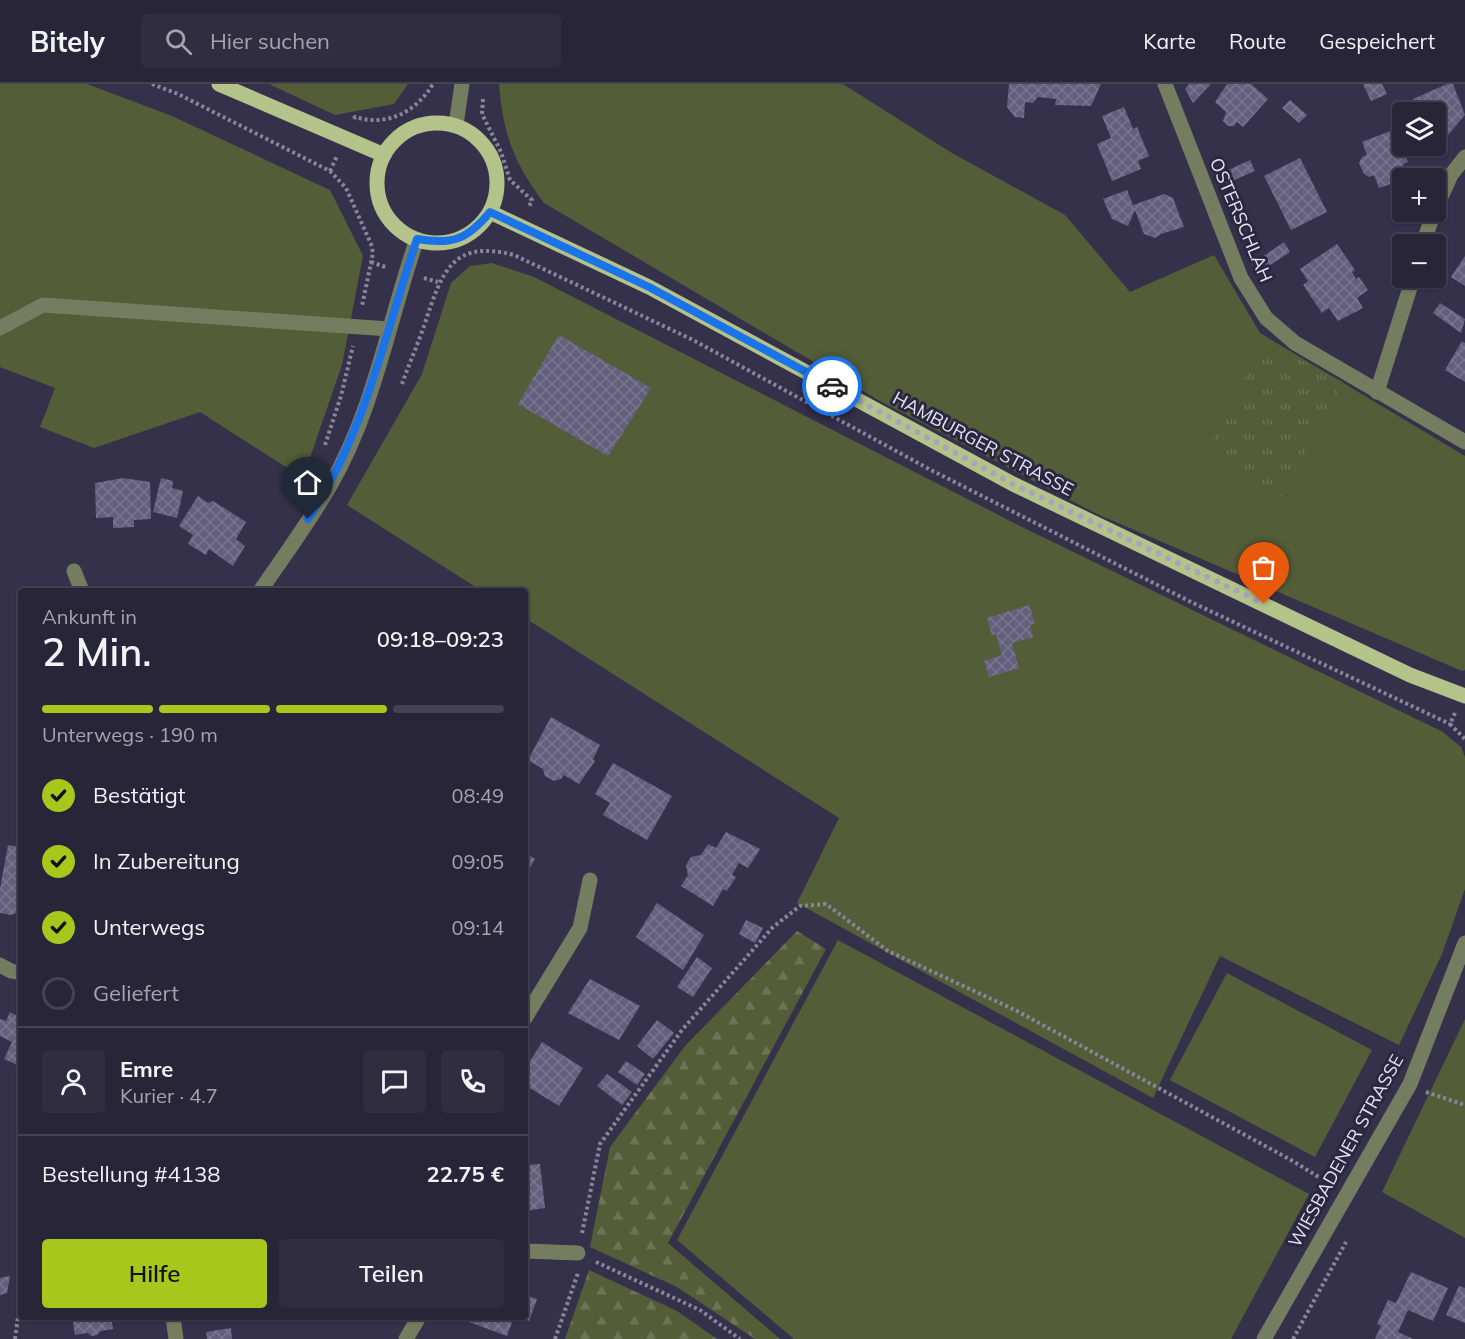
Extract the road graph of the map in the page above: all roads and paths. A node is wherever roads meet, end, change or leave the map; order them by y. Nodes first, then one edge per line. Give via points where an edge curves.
1 (152, 84) edge
2 (219, 84) edge
3 (433, 84) edge
4 (1165, 84) edge
5 (462, 85) edge
6 (456, 125) junction
7 (345, 138) junction
8 (384, 155) junction
9 (1465, 157) edge
10 (330, 171) junction
11 (1446, 187) edge
12 (490, 212) junction
13 (519, 226) junction
14 (417, 239) junction
15 (506, 253) junction
16 (1410, 288) edge
17 (357, 327) junction
18 (0, 328) edge
19 (389, 329) junction
20 (402, 384) dead end
21 (1377, 392) junction
22 (1465, 442) edge
23 (325, 447) dead end
24 (74, 571) dead end
25 (81, 588) edge
26 (262, 588) edge
27 (1465, 696) edge
28 (1450, 724) dead end
29 (590, 880) dead end
30 (1465, 943) edge
31 (0, 965) edge
32 (18, 972) edge
33 (528, 1013) edge
34 (1410, 1084) junction
35 (1465, 1105) edge
36 (1345, 1194) junction
37 (528, 1251) edge
38 (578, 1253) junction
39 (18, 1317) edge
40 (173, 1320) edge
41 (417, 1320) edge
42 (15, 1339) edge
43 (176, 1339) edge
44 (406, 1339) edge
45 (555, 1339) edge
46 (740, 1339) edge
47 (1264, 1339) edge

1 - 10 path
2 - 7 main road
3 - 7 path via 422,101 402,113 381,121 355,117
4 - 21 street, OSTERSCHLAH via 1241,278 1266,318 1294,343
5 - 6 street
5 - 13 path via 484,91 482,114 510,180 532,200
6 - 8 main road via 421,125 403,133
6 - 12 main road via 477,138 489,154 496,173 496,193
7 - 8 main road
7 - 10 path
8 - 14 main road via 376,183 380,202 389,219 403,233
9 - 11 street
10 - 17 path via 346,188 369,235 373,253
12 - 13 main road, HAMBURGER STRASSE
12 - 14 main road via 478,227 460,238 441,243
13 - 15 path
13 - 27 main road, HAMBURGER STRASSE via 649,287 1013,484 1410,675
14 - 19 street
15 - 20 path via 480,250 450,266 438,282
15 - 28 path via 693,340 929,469 1191,602
16 - 21 street
17 - 18 street via 43,305
17 - 19 street
17 - 23 path
19 - 26 street via 374,380 332,483
21 - 22 street, OSTERSCHLAH
24 - 25 street
29 - 33 street via 580,928
30 - 34 street, WIESBADENER STRASSE
31 - 32 street
34 - 35 path
34 - 36 street, WIESBADENER STRASSE
36 - 38 path via 1291,1160 1025,1016 888,951 826,904 800,906 773,927 682,1030 600,1144
36 - 47 street, WIESBADENER STRASSE
37 - 38 street
38 - 45 path via 578,1280
38 - 46 path via 700,1310
39 - 42 path
40 - 43 street
41 - 44 street

